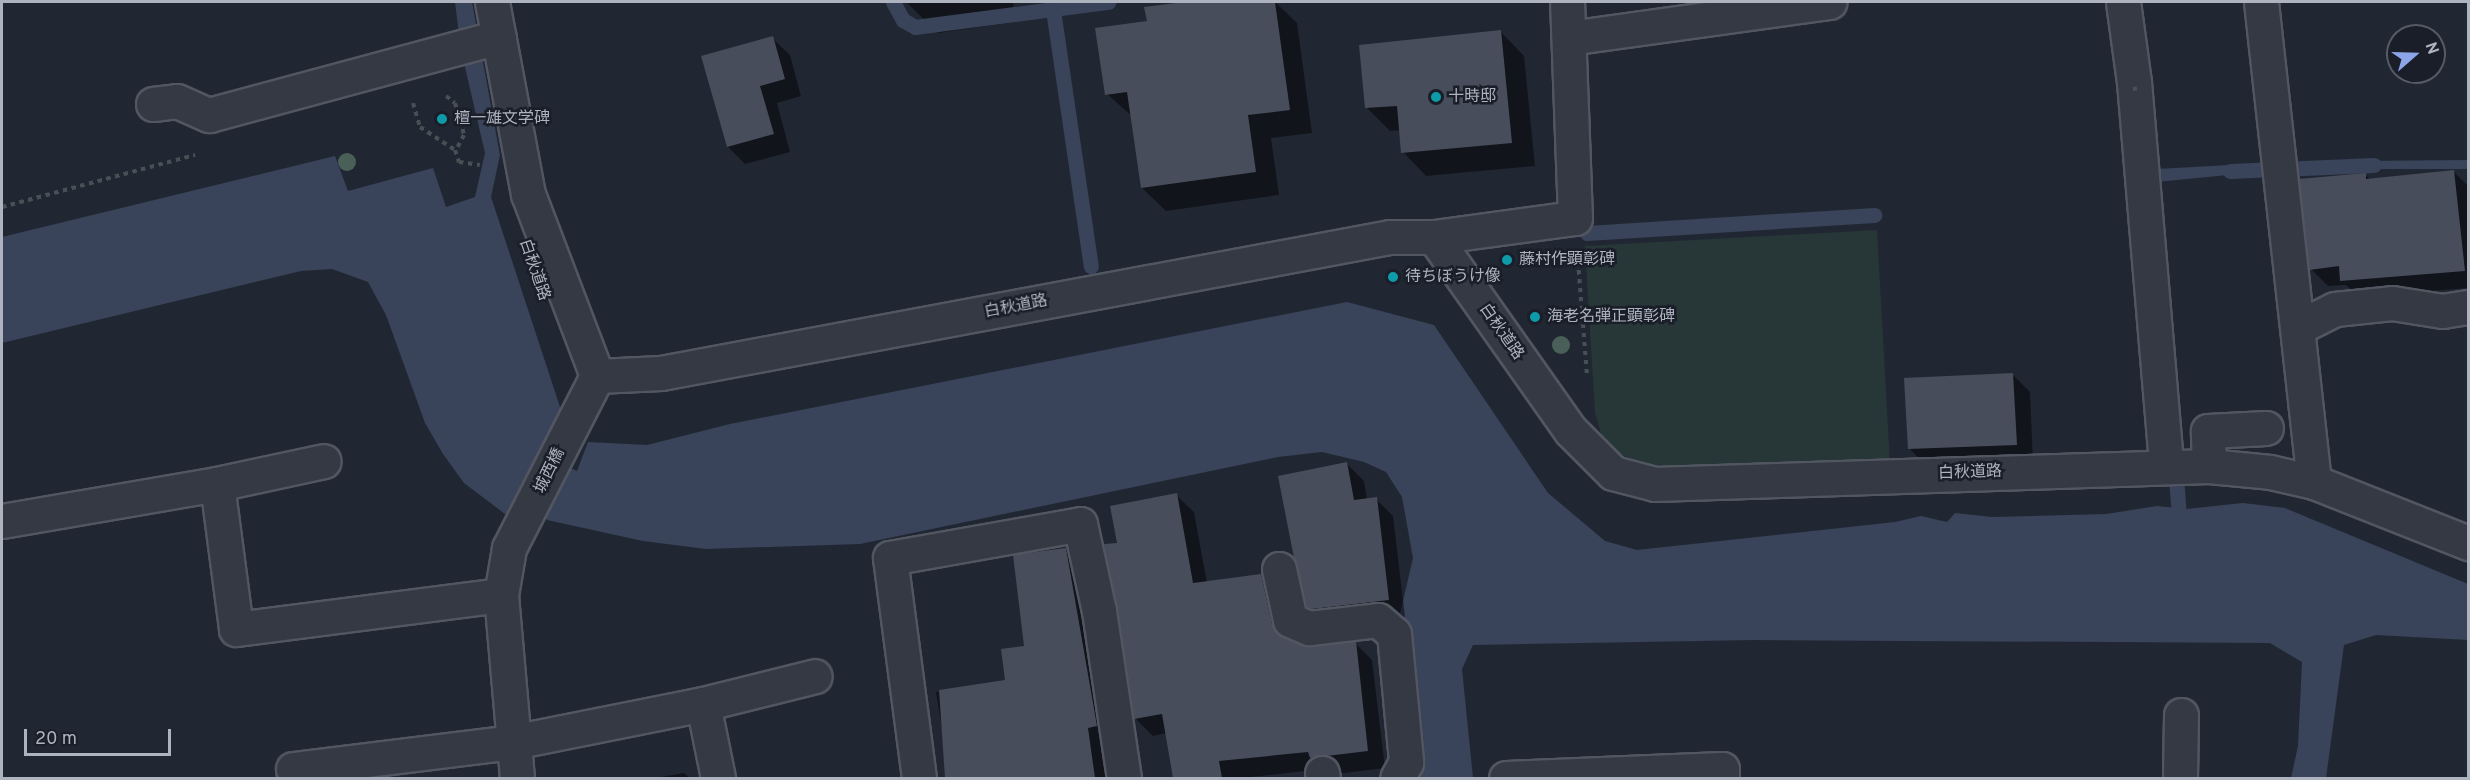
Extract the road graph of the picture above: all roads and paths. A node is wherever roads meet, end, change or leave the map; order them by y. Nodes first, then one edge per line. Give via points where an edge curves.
1 (492, 2) edge
2 (1567, 2) edge
3 (1830, 2) edge
4 (2123, 2) edge
5 (2261, 2) edge
6 (1693, 12) edge
7 (499, 38) junction
8 (1569, 38) junction
9 (2141, 88) dead end
10 (2133, 89) dead end
11 (442, 93) dead end
12 (153, 104) dead end
13 (455, 150) dead end
14 (1575, 218) junction
15 (1434, 237) junction
16 (2469, 307) edge
17 (2299, 327) junction
18 (597, 376) junction
19 (1587, 384) dead end
20 (2266, 428) dead end
21 (324, 461) dead end
22 (2182, 465) junction
23 (2314, 482) junction
24 (217, 484) junction
25 (2, 521) edge
26 (2469, 543) edge
27 (1279, 568) dead end
28 (501, 595) junction
29 (816, 676) dead end
30 (703, 704) junction
31 (2181, 715) dead end
32 (513, 742) junction
33 (293, 769) dead end
34 (517, 778) edge
35 (718, 778) edge
36 (919, 778) edge
37 (1124, 778) edge
38 (1397, 778) edge
39 (1506, 778) edge
40 (1722, 778) edge
41 (2180, 778) edge

1 - 7 street, 白秋道路
2 - 8 street
3 - 6 street
4 - 22 street
5 - 17 street
6 - 8 street
7 - 12 street via 209,115 177,101
7 - 18 street, 白秋道路 via 528,194
8 - 14 street
9 - 10 path, bridge
11 - 13 path via 456,103 464,135
14 - 15 street
14 - 19 path
15 - 18 street, 白秋道路 via 1390,237 661,373
15 - 22 street, 白秋道路 via 1571,431 1613,473 1655,484
16 - 17 street via 2442,310 2392,303 2335,309
17 - 23 street
18 - 28 street, 城西橋 via 509,548
20 - 22 street via 2208,431
21 - 24 street
22 - 23 street, 白秋道路 via 2270,472
23 - 26 street, 白秋道路
24 - 25 street
24 - 28 street via 236,629
27 - 38 street via 1290,620 1309,628 1378,620 1394,634 1406,762
28 - 32 street, 城西橋
29 - 30 street
30 - 32 street
30 - 35 street
31 - 41 street
32 - 33 street
32 - 34 street, 城西橋
36 - 37 street via 890,558 1080,524 1099,611
39 - 40 street via 1722,769

